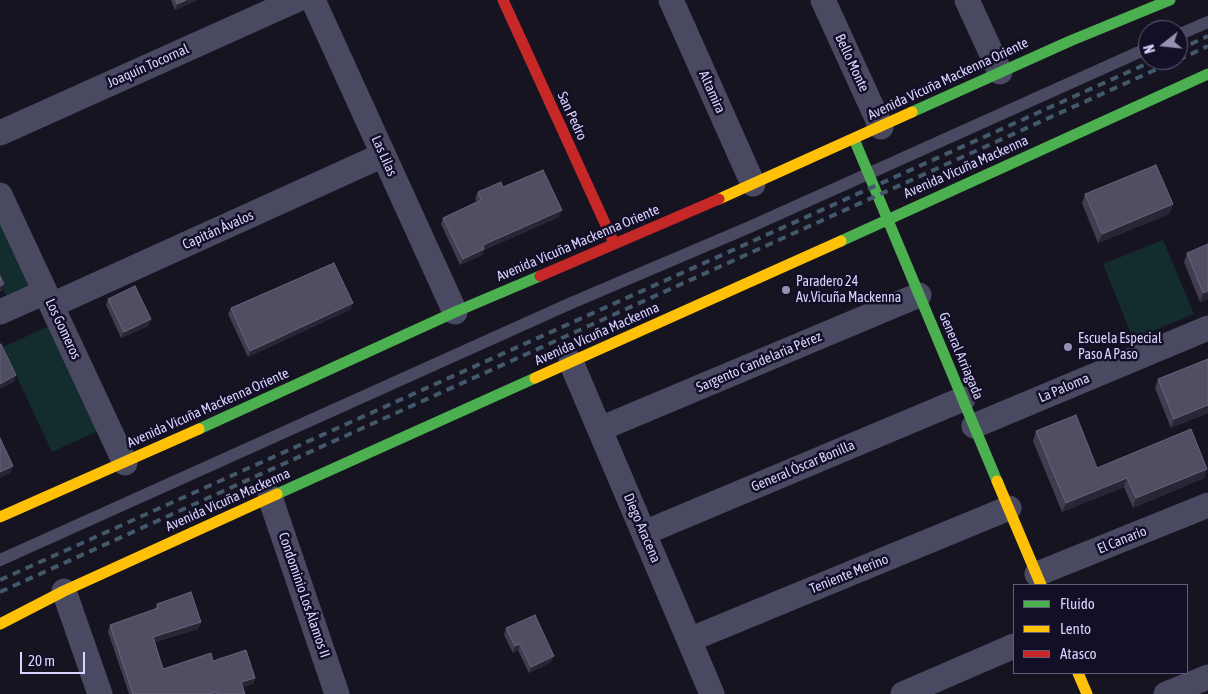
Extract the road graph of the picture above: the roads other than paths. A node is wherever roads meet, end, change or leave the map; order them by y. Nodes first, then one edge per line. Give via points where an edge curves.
1 (296, 0) edge
2 (313, 0) edge
3 (503, 0) edge
4 (672, 0) edge
5 (824, 0) edge
6 (967, 0) edge
7 (1154, 3) edge
8 (1208, 22) edge
9 (1188, 31) edge
10 (1138, 53) edge
11 (1000, 72) junction
12 (1208, 74) edge
13 (881, 127) junction
14 (0, 133) edge
15 (854, 139) junction
16 (383, 155) junction
17 (869, 174) junction
18 (753, 184) junction
19 (0, 195) edge
20 (889, 219) junction
21 (614, 243) junction
22 (919, 295) junction
23 (49, 299) junction
24 (0, 312) edge
25 (455, 312) junction
26 (1208, 328) edge
27 (571, 362) junction
28 (963, 399) junction
29 (974, 426) junction
30 (600, 429) junction
31 (125, 463) junction
32 (270, 497) junction
33 (1208, 505) edge
34 (1009, 508) junction
35 (0, 517) edge
36 (644, 533) junction
37 (0, 560) edge
38 (1039, 580) edge
39 (64, 591) junction
40 (0, 624) edge
41 (689, 640) junction
42 (1013, 646) edge
43 (1078, 674) edge
44 (1208, 677) edge
45 (100, 694) edge
46 (337, 694) edge
47 (712, 694) edge
48 (903, 694) edge
49 (1087, 694) edge
50 (1166, 694) edge

1 - 14 street, Joaquín Tocornal
2 - 16 street, Las Lilas
3 - 21 main road, San Pedro
4 - 18 street, Altamira
5 - 13 street, Bello Monte
6 - 11 street
7 - 11 main road, Avenida Vicuña Mackenna Oriente
8 - 9 lane
10 - 17 lane
11 - 13 main road, Avenida Vicuña Mackenna Oriente
12 - 20 main road, Avenida Vicuña Mackenna
13 - 15 main road, Avenida Vicuña Mackenna Oriente
15 - 17 main road, General Arriagada
15 - 18 main road, Avenida Vicuña Mackenna Oriente
16 - 23 street, Capitán Ávalos
16 - 25 street, Las Lilas
17 - 20 main road, General Arriagada
17 - 37 lane via 569,304
18 - 21 main road, Avenida Vicuña Mackenna Oriente
19 - 23 street, Los Gomeros
20 - 22 main road, General Arriagada
20 - 27 main road, Avenida Vicuña Mackenna
21 - 25 main road, Avenida Vicuña Mackenna Oriente
22 - 28 main road, General Arriagada
22 - 30 street, Sargento Candelaria Pérez
23 - 24 street, Capitán Ávalos
23 - 31 street, Los Gomeros
25 - 31 main road, Avenida Vicuña Mackenna Oriente
26 - 29 street, La Paloma
27 - 30 street, Diego Aracena
27 - 32 main road, Avenida Vicuña Mackenna
28 - 29 main road, General Arriagada
28 - 36 street, General Óscar Bonilla
29 - 34 main road, General Arriagada
30 - 36 street, Diego Aracena
31 - 35 main road, Avenida Vicuña Mackenna Oriente
32 - 39 main road, Avenida Vicuña Mackenna
32 - 46 street, Condominio Los Álamos II
33 - 38 street, El Canario
34 - 38 main road, General Arriagada
34 - 41 street, Teniente Merino
36 - 41 street, Diego Aracena
39 - 40 main road, Avenida Vicuña Mackenna
39 - 45 street
41 - 47 street, Diego Aracena
42 - 48 street
43 - 49 main road
44 - 50 street

